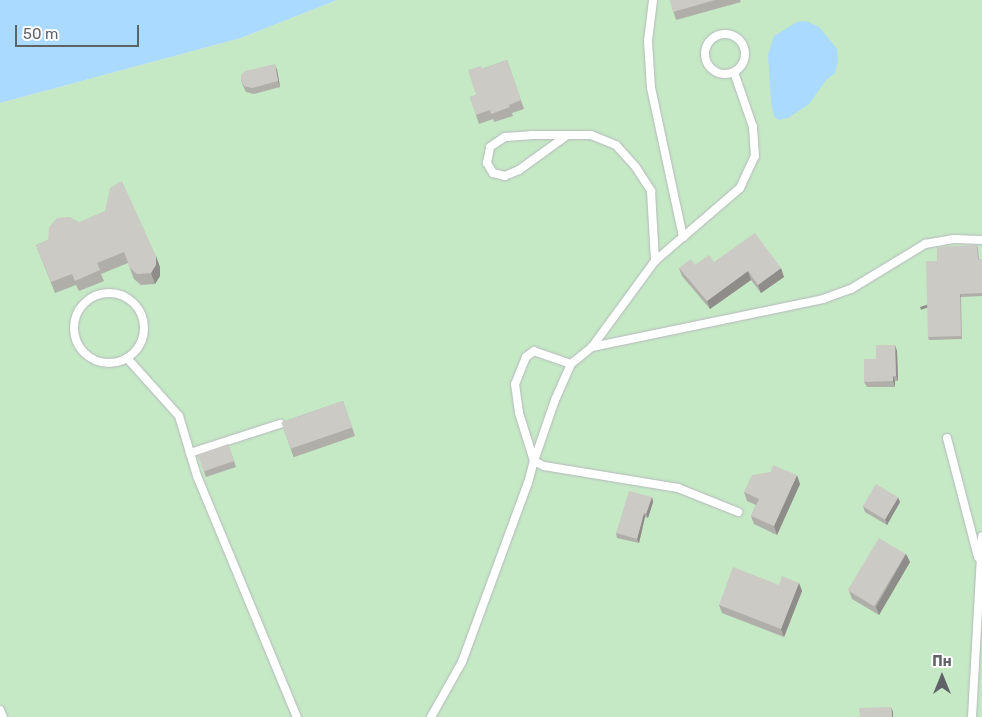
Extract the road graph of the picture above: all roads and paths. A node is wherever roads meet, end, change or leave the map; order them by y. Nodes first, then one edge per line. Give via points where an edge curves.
1 (652, 0) edge
2 (734, 72) junction
3 (566, 136) junction
4 (683, 237) junction
5 (982, 240) edge
6 (654, 261) junction
7 (592, 347) junction
8 (127, 358) junction
9 (571, 364) junction
10 (280, 424) edge
11 (947, 438) dead end
12 (190, 453) junction
13 (534, 461) junction
14 (738, 512) dead end
15 (982, 536) edge
16 (980, 563) junction
17 (981, 592) edge
18 (0, 710) edge
19 (3, 717) edge
20 (297, 717) edge
21 (431, 717) edge
22 (972, 717) edge

1 - 4 lane via 648,40 651,88
2 - 2 lane via 716,72 707,62 708,43 718,35 738,38 745,49 744,62
2 - 4 lane via 753,127 755,156 740,188
3 - 3 lane via 505,176 493,173 486,162 490,147 506,137
3 - 6 lane via 591,136 616,145 634,166 651,191
4 - 6 lane
5 - 7 lane via 954,239 925,244 851,289 823,299
6 - 7 lane
7 - 9 lane
8 - 8 lane via 110,363 98,362 80,348 74,336 74,325 80,308 93,296 104,293 120,295 135,304 141,314 143,336 139,346
8 - 12 lane via 179,416
9 - 13 lane
9 - 13 lane via 534,351 526,357 515,384 519,413
10 - 12 lane
11 - 16 lane
12 - 20 lane
13 - 14 lane via 544,466 678,488
13 - 21 lane via 462,662
15 - 16 lane
16 - 17 lane
17 - 22 lane
18 - 19 lane

